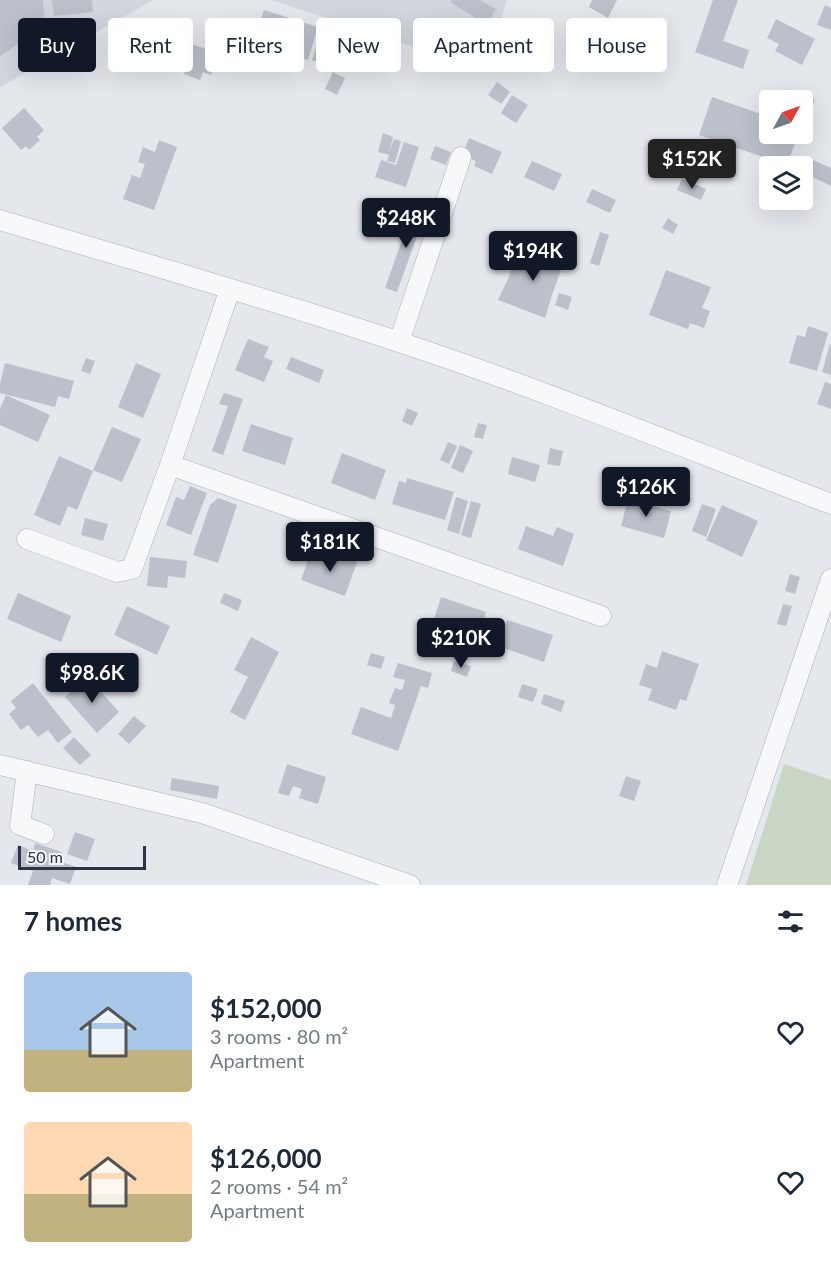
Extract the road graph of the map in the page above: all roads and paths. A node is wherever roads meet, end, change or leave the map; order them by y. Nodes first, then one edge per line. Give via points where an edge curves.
1 (461, 157) dead end
2 (0, 220) edge
3 (230, 289) junction
4 (399, 342) junction
5 (170, 465) junction
6 (831, 504) edge
7 (27, 539) dead end
8 (831, 579) edge
9 (600, 616) dead end
10 (0, 765) edge
11 (27, 771) junction
12 (44, 834) dead end
13 (410, 885) edge
14 (727, 885) edge

1 - 4 street
2 - 3 street
3 - 4 street
3 - 5 street
4 - 6 street
5 - 7 street via 132,569 117,572
5 - 9 street
8 - 14 street
10 - 11 street
11 - 12 street via 20,825
11 - 13 street via 202,813

